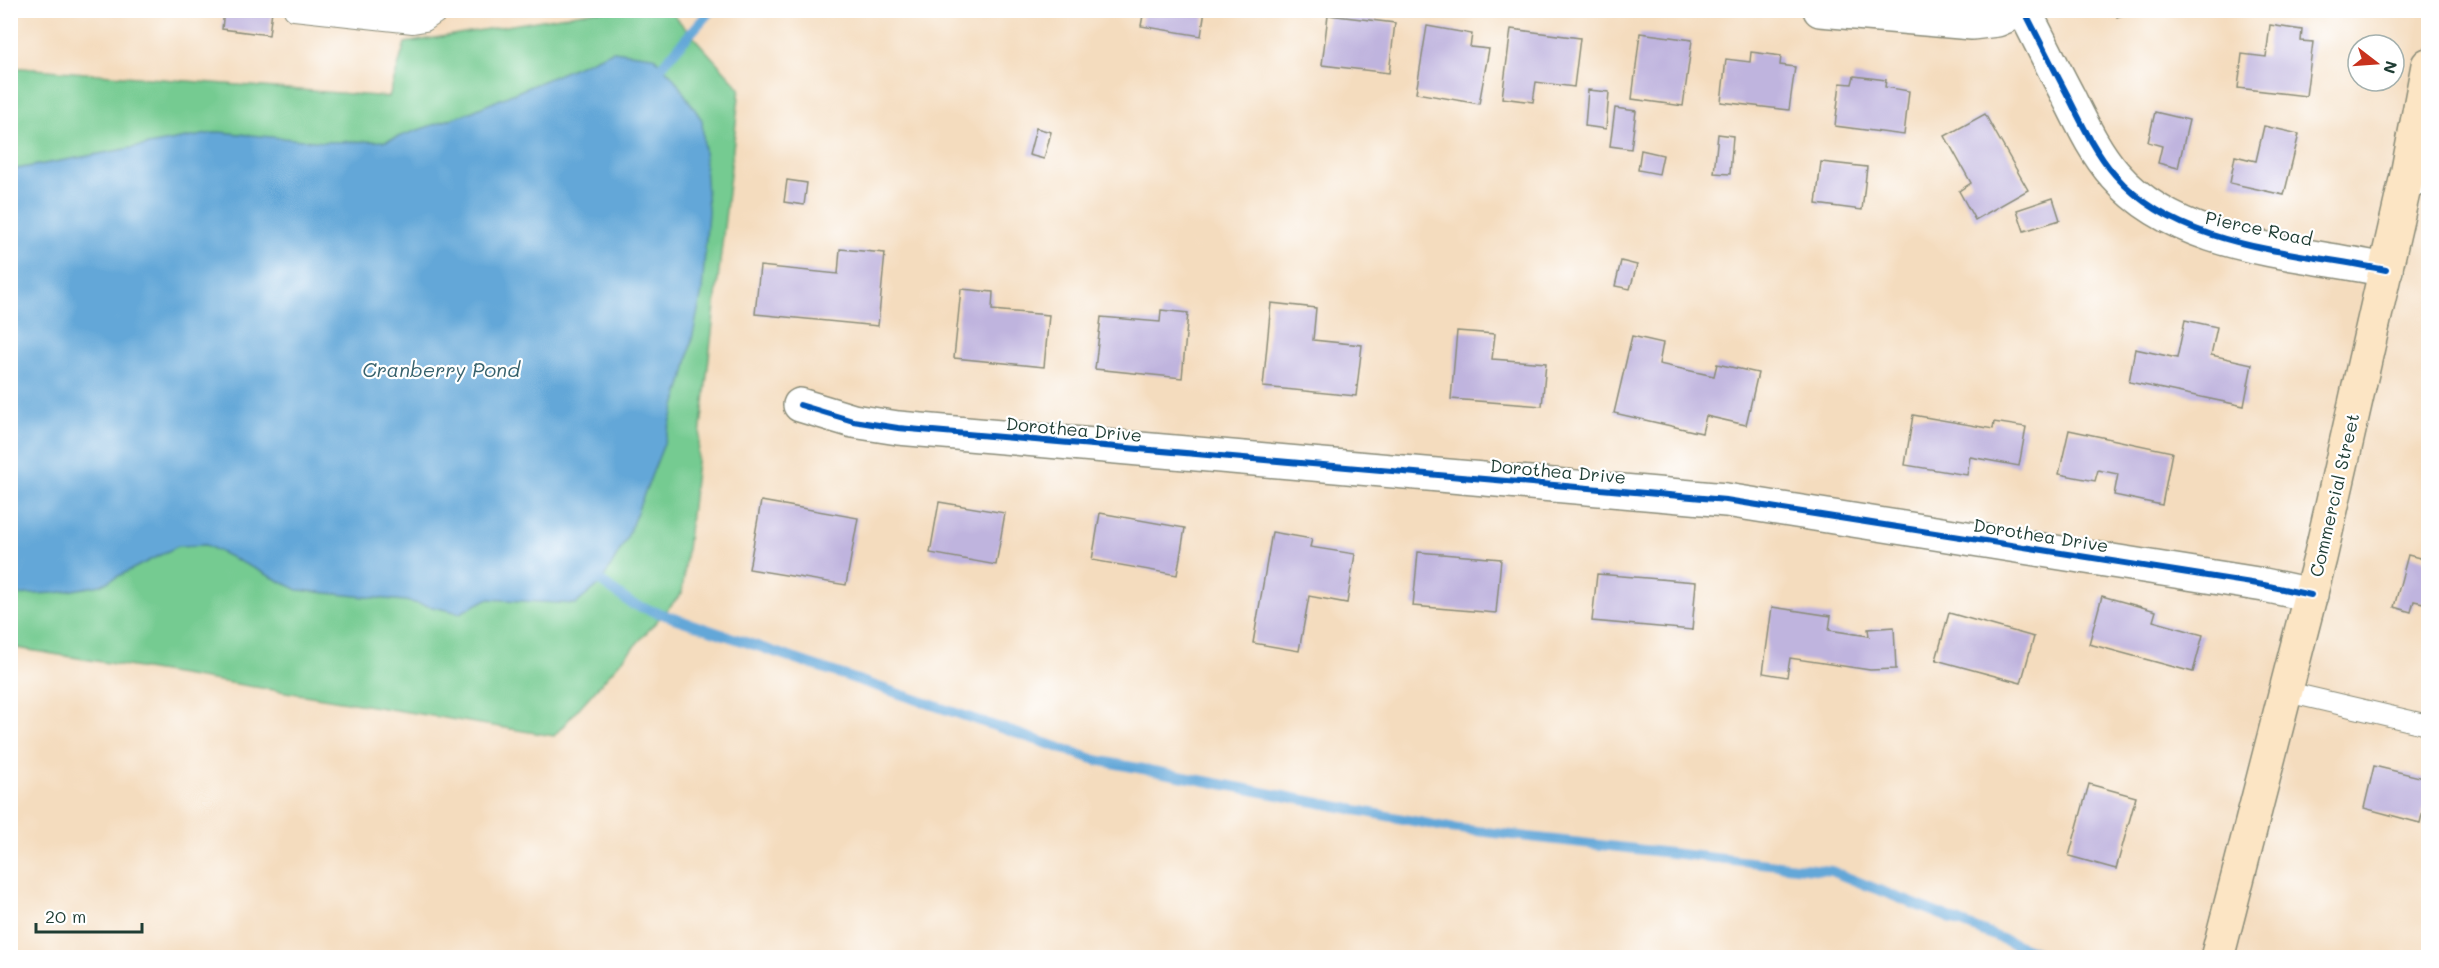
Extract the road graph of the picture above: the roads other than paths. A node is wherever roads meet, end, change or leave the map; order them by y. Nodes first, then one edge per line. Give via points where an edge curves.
1 (294, 10) edge
2 (441, 10) edge
3 (1820, 10) edge
4 (2020, 10) edge
5 (2024, 10) edge
6 (2428, 65) edge
7 (2418, 177) edge
8 (2386, 270) junction
9 (800, 405) dead end
10 (2311, 595) junction
11 (2287, 692) junction
12 (2428, 725) edge
13 (2217, 957) edge

1 - 2 lane via 413,23 425,21
3 - 4 street via 1972,22 1997,20
5 - 8 street, Pierce Road via 2100,155 2149,206 2188,227 2231,241
6 - 7 main road, Commercial Street
7 - 8 main road, Commercial Street
8 - 10 main road, Commercial Street
9 - 10 street, Dorothea Drive via 852,421 898,428 1726,500
10 - 11 main road, Commercial Street
11 - 12 lane
11 - 13 main road, Commercial Street

